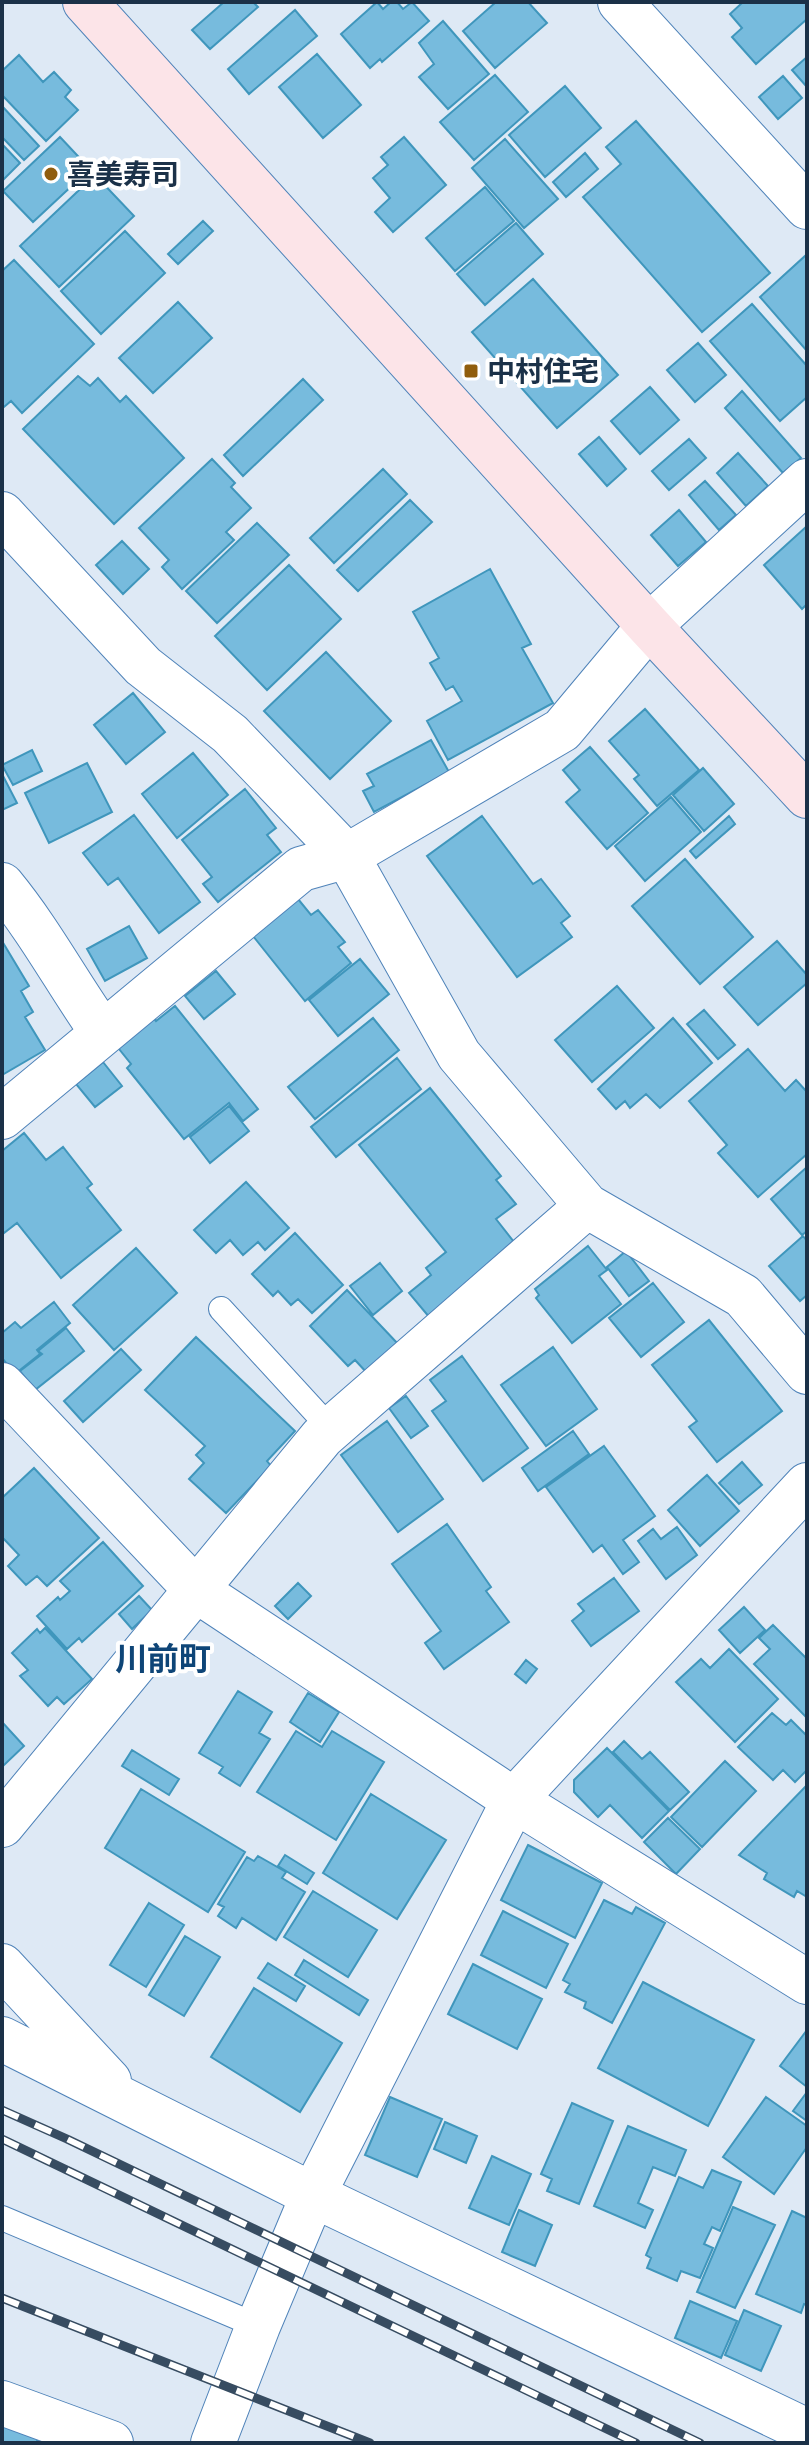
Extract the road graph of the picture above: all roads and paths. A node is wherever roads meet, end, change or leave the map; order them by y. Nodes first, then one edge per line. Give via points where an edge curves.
1 (85, 2) edge
2 (620, 2) edge
3 (807, 207) edge
4 (807, 481) edge
5 (2, 514) edge
6 (649, 626) junction
7 (807, 796) edge
8 (347, 856) junction
9 (2, 885) edge
10 (102, 1032) junction
11 (2, 1117) edge
12 (587, 1206) junction
13 (221, 1309) dead end
14 (807, 1372) edge
15 (2, 1385) edge
16 (331, 1429) junction
17 (807, 1485) edge
18 (196, 1590) junction
19 (514, 1800) junction
20 (2, 1825) edge
21 (2, 1966) edge
22 (807, 1982) edge
23 (2, 2039) edge
24 (125, 2099) junction
25 (313, 2195) junction
26 (2, 2218) edge
27 (258, 2326) junction
28 (2, 2403) edge
29 (807, 2431) edge
30 (111, 2443) edge
31 (213, 2443) edge

1 - 6 street
2 - 3 street
4 - 6 street
5 - 8 street via 143,666 230,734
6 - 7 street
6 - 8 street via 562,730
8 - 10 street via 301,869
8 - 12 street via 459,1055
9 - 10 street
10 - 11 street
12 - 14 street via 743,1296
12 - 16 street
13 - 16 lane
15 - 18 street
16 - 18 street
17 - 19 street
18 - 19 street
18 - 20 street
19 - 22 street
19 - 25 street
21 - 24 street
23 - 24 street
24 - 25 street
25 - 27 street
25 - 29 street
26 - 27 lane
27 - 31 street
28 - 30 street

